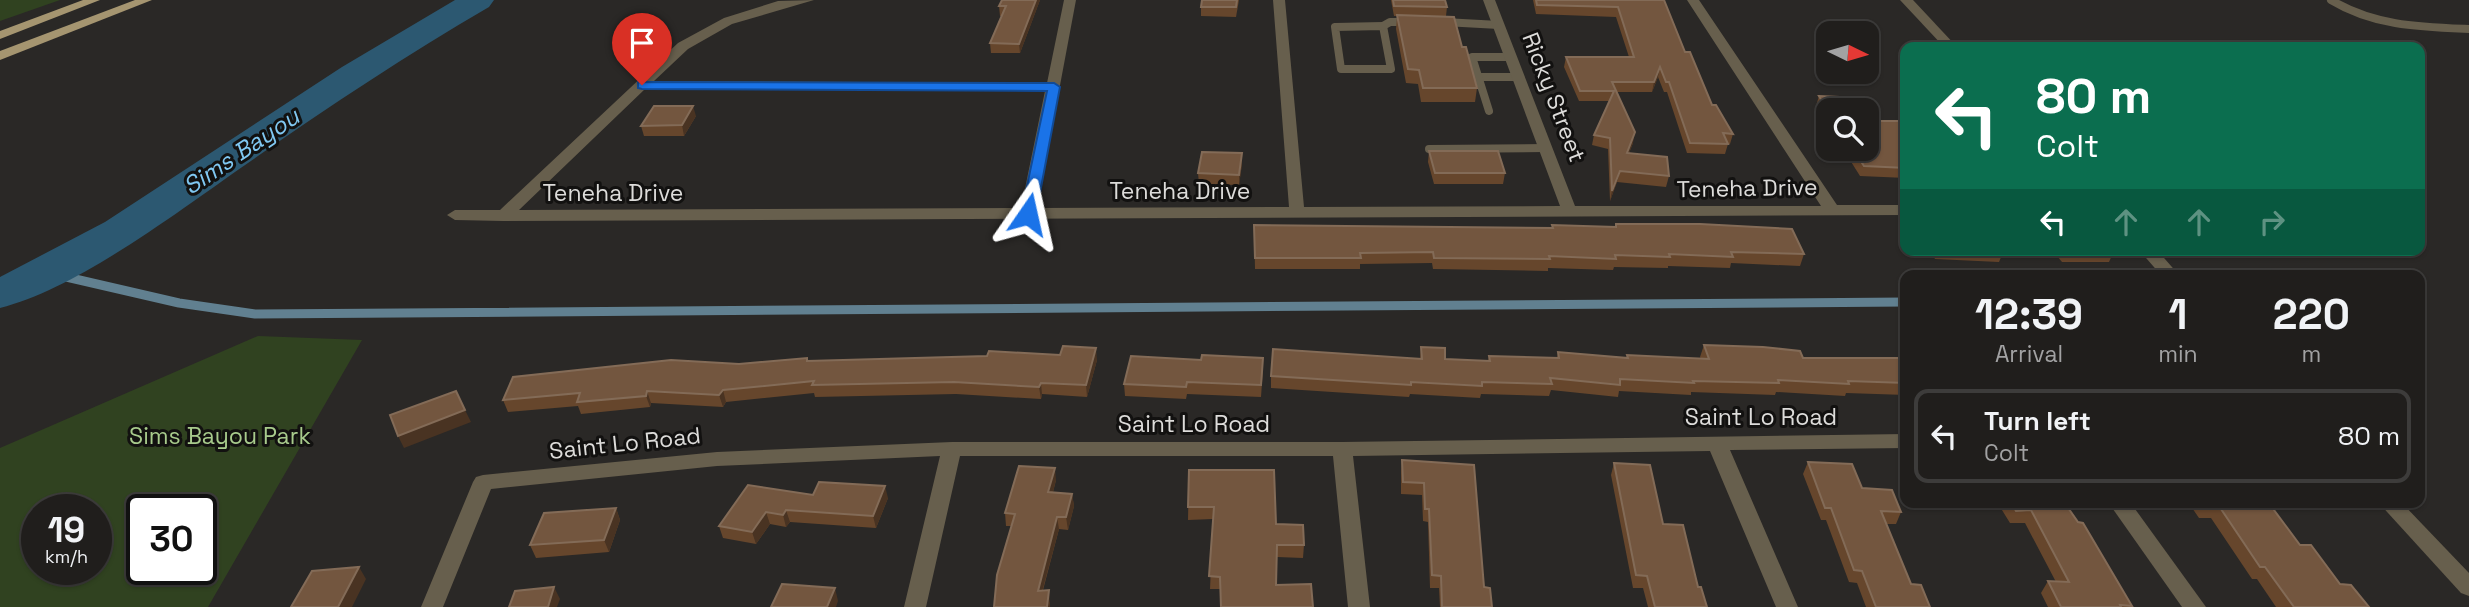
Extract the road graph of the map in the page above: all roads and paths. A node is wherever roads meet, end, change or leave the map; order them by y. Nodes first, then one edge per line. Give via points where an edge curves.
1 (94, 0) edge
2 (146, 0) edge
3 (808, 0) edge
4 (1070, 0) edge
5 (1279, 0) edge
6 (1489, 0) edge
7 (1693, 0) edge
8 (1906, 0) edge
9 (2331, 0) edge
10 (1416, 22) edge
11 (1429, 22) edge
12 (1499, 25) junction
13 (1383, 26) junction
14 (2469, 29) edge
15 (0, 35) edge
16 (1946, 42) edge
17 (0, 56) edge
18 (1510, 57) junction
19 (1479, 77) junction
20 (1518, 77) junction
21 (642, 85) junction
22 (1054, 87) junction
23 (1489, 111) dead end
24 (1545, 148) junction
25 (1429, 149) edge
26 (1832, 210) junction
27 (1900, 210) edge
28 (1570, 213) junction
29 (1028, 214) junction
30 (1297, 214) junction
31 (455, 215) dead end
32 (503, 216) junction
33 (2153, 256) edge
34 (2166, 270) edge
35 (1900, 441) edge
36 (1716, 442) junction
37 (952, 449) junction
38 (1342, 449) junction
39 (2122, 508) edge
40 (2394, 508) edge
41 (2469, 587) edge
42 (432, 607) edge
43 (915, 607) edge
44 (1359, 607) edge
45 (1787, 607) edge
46 (2195, 607) edge

1 - 15 main road
2 - 17 main road
3 - 21 street via 728,21 682,46
4 - 22 street
5 - 30 street
6 - 12 street, Ricky Street
7 - 26 street
8 - 16 street
9 - 14 lane via 2361,17 2389,24
10 - 13 lane
11 - 12 lane
12 - 18 street, Ricky Street
13 - 13 lane via 1335,27 1340,69 1391,69
18 - 19 lane via 1472,57
18 - 20 street, Ricky Street
19 - 20 lane
19 - 23 lane
20 - 24 street, Ricky Street
21 - 22 street
21 - 32 street
22 - 29 street
24 - 25 lane
24 - 28 street, Ricky Street
26 - 27 street, Teneha Drive
26 - 28 street, Teneha Drive
28 - 30 street, Teneha Drive
29 - 30 street, Teneha Drive
29 - 32 street, Teneha Drive
31 - 32 street, Teneha Drive
33 - 34 street
35 - 36 street, Saint Lo Road
36 - 38 street, Saint Lo Road
36 - 45 street
37 - 38 street, Saint Lo Road
37 - 42 street, Saint Lo Road via 717,458 483,482
37 - 43 street
38 - 44 street
39 - 46 street
40 - 41 street

